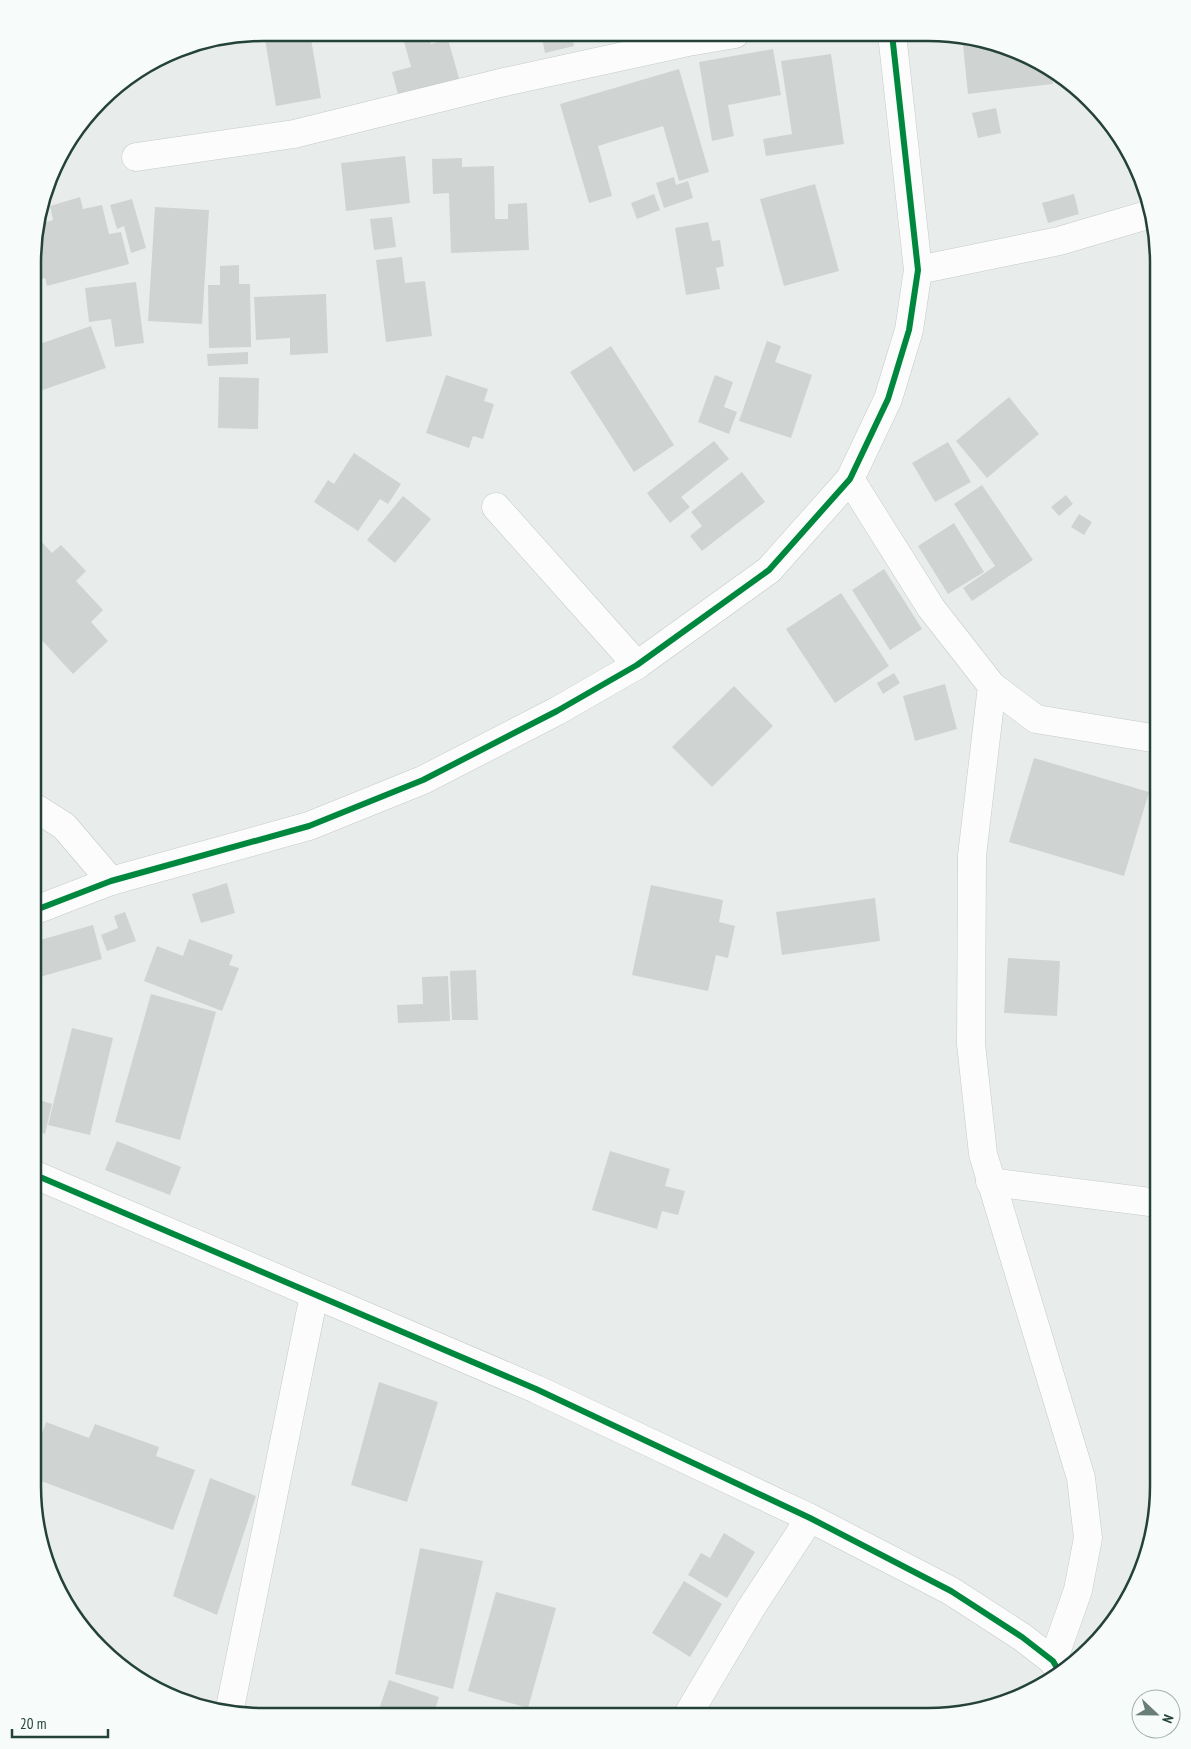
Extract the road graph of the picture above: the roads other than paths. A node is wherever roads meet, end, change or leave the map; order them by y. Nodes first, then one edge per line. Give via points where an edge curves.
1 (694, 41) edge
2 (893, 41) edge
3 (136, 156) dead end
4 (1144, 216) edge
5 (918, 270) junction
6 (850, 479) junction
7 (496, 507) dead end
8 (637, 665) junction
9 (992, 686) junction
10 (1150, 737) edge
11 (41, 811) edge
12 (111, 882) junction
13 (41, 908) edge
14 (41, 1177) edge
15 (990, 1182) junction
16 (1150, 1202) edge
17 (314, 1295) junction
18 (810, 1518) junction
19 (1056, 1667) edge
20 (232, 1705) edge
21 (692, 1708) edge

1 - 3 street via 500,83 294,134
2 - 5 street
4 - 5 street via 1059,241
5 - 6 street via 909,330 888,400
6 - 8 street via 769,570
6 - 9 street via 931,608
7 - 8 street
8 - 12 street via 557,711 414,783 309,826
9 - 10 street via 1036,719
9 - 15 street via 972,856 971,1044 982,1154
11 - 12 street via 64,826
12 - 13 street
14 - 17 street
15 - 16 street
15 - 19 street via 1081,1478 1088,1538 1078,1590
17 - 18 street via 536,1389
17 - 20 street
18 - 19 street via 951,1591 1022,1637
18 - 21 street via 751,1608

